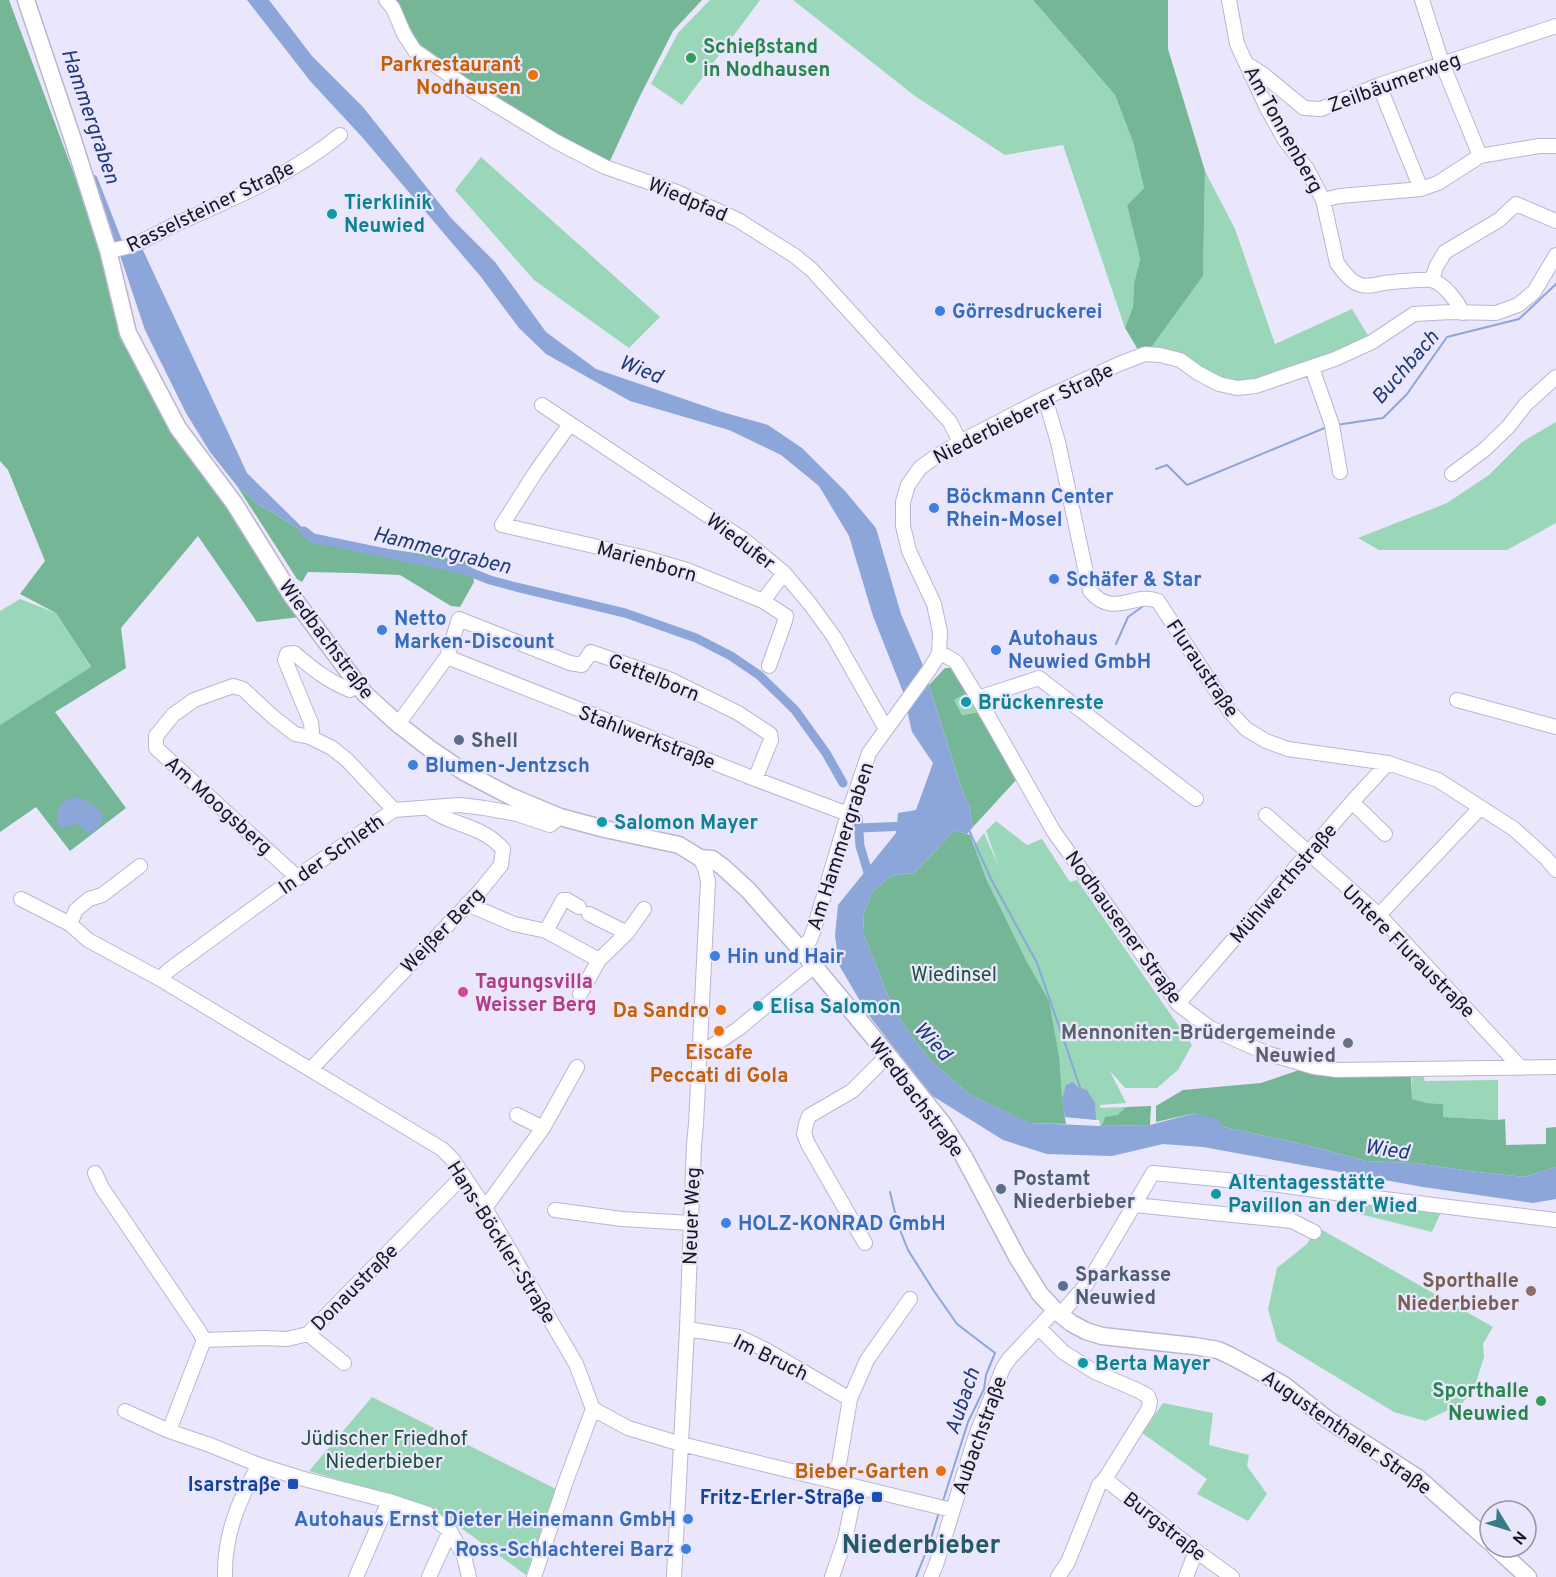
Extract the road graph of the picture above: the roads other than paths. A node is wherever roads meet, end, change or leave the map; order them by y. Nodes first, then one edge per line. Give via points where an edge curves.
1 (26, 0) edge
2 (386, 0) edge
3 (1229, 0) edge
4 (1422, 0) edge
5 (1555, 29) edge
6 (1442, 63) junction
7 (1247, 64) junction
8 (1379, 85) junction
9 (340, 135) dead end
10 (1556, 146) edge
11 (1480, 156) junction
12 (1421, 189) junction
13 (1323, 201) junction
14 (1556, 221) edge
15 (108, 250) junction
16 (1556, 255) edge
17 (1432, 280) junction
18 (1463, 313) junction
19 (1312, 368) junction
20 (1556, 377) edge
21 (1045, 398) junction
22 (542, 405) dead end
23 (570, 424) junction
24 (960, 442) junction
25 (1340, 472) dead end
26 (1452, 474) dead end
27 (784, 573) junction
28 (763, 602) junction
29 (939, 654) junction
30 (447, 657) junction
31 (769, 666) dead end
32 (358, 686) junction
33 (978, 698) junction
34 (1457, 700) dead end
35 (398, 724) junction
36 (1556, 728) edge
37 (886, 729) junction
38 (310, 737) junction
39 (1388, 763) junction
40 (755, 779) junction
41 (1196, 799) dead end
42 (1352, 802) junction
43 (428, 808) junction
44 (1480, 808) junction
45 (394, 810) junction
46 (848, 814) junction
47 (1266, 815) dead end
48 (560, 817) junction
49 (1385, 834) dead end
50 (1309, 854) junction
51 (699, 858) junction
52 (140, 866) dead end
53 (1556, 870) edge
54 (298, 878) junction
55 (21, 899) dead end
56 (467, 904) junction
57 (644, 909) dead end
58 (1379, 915) junction
59 (70, 924) junction
60 (546, 931) junction
61 (627, 933) junction
62 (800, 949) junction
63 (599, 960) junction
64 (814, 966) junction
65 (160, 979) junction
66 (580, 994) dead end
67 (1178, 1004) junction
68 (700, 1050) junction
69 (888, 1055) junction
70 (577, 1067) dead end
71 (1521, 1068) junction
72 (1556, 1068) edge
73 (311, 1069) junction
74 (517, 1115) dead end
75 (543, 1128) junction
76 (95, 1173) dead end
77 (463, 1176) junction
78 (1135, 1205) junction
79 (485, 1208) junction
80 (555, 1210) dead end
81 (1556, 1220) edge
82 (690, 1223) junction
83 (1314, 1232) dead end
84 (865, 1243) dead end
85 (910, 1299) dead end
86 (1058, 1313) junction
87 (1038, 1328) junction
88 (687, 1329) junction
89 (308, 1334) junction
90 (204, 1340) junction
91 (344, 1363) dead end
92 (850, 1399) junction
93 (593, 1409) junction
94 (125, 1411) dead end
95 (169, 1431) junction
96 (681, 1444) junction
97 (259, 1466) junction
98 (836, 1482) junction
99 (1102, 1482) junction
100 (856, 1487) junction
101 (389, 1501) junction
102 (944, 1508) junction
103 (450, 1531) junction
104 (1478, 1531) edge
105 (1196, 1551) junction
106 (1508, 1559) edge
107 (225, 1577) edge
108 (356, 1577) edge
109 (429, 1577) edge
110 (469, 1577) edge
111 (534, 1577) edge
112 (674, 1577) edge
113 (832, 1577) edge
114 (931, 1577) edge
115 (1058, 1577) edge
116 (1186, 1577) edge
117 (1232, 1577) edge
118 (1528, 1577) edge

1 - 15 main road, Wiedbachstraße
2 - 24 street, Wiedpfad via 415,51 468,88 605,167 691,197 738,220 795,256 950,422
3 - 7 street, Am Tonnenberg via 1237,44
4 - 6 street
5 - 6 street, Zeilbäumerweg
6 - 8 street, Zeilbäumerweg
6 - 11 street
7 - 8 street, Zeilbäumerweg via 1304,108 1321,109
7 - 13 street, Am Tonnenberg via 1268,110
8 - 12 street
9 - 15 street, Rasselsteiner Straße via 274,179 143,240
10 - 11 street
11 - 12 street via 1438,183
12 - 13 street
13 - 17 street, Am Tonnenberg via 1337,262 1349,278 1370,287
14 - 17 street via 1516,204 1499,220 1445,252
15 - 32 main road, Wiedbachstraße via 128,333 178,428 234,503 292,596
16 - 18 street, Niederbieberer Straße via 1534,292 1518,305 1496,313
17 - 18 street via 1447,290
18 - 19 street, Niederbieberer Straße via 1414,314 1372,342
19 - 21 street, Niederbieberer Straße via 1237,388 1219,384 1180,360 1145,354
19 - 25 street via 1332,425
20 - 26 street via 1484,450
21 - 24 street, Niederbieberer Straße
21 - 39 street, Fluraustraße via 1090,591 1098,600 1111,604 1151,598 1158,601 1230,712 1246,729 1266,741 1288,749
22 - 23 street, Wiedufer
23 - 27 street, Wiedufer via 742,540
23 - 28 street, Marienborn via 502,525 687,570
24 - 29 street, Niederbieberer Straße via 920,468 908,485 902,511 909,551 934,604 940,632
27 - 28 street
27 - 37 street, Wiedufer via 834,637
28 - 31 street, Marienborn via 786,616
29 - 33 street, Nodhausener Straße via 956,662
29 - 37 street, Am Hammergraben
30 - 35 street
30 - 40 street, Stahlwerkstraße
30 - 40 street, Gettelborn via 459,619 570,663 582,665 591,652 669,679 738,713 770,734
32 - 35 main road, Wiedbachstraße
32 - 38 street via 350,690 338,685 294,653 287,654 285,660 311,723
33 - 41 street via 1039,678
33 - 67 street, Nodhausener Straße via 1054,832
34 - 36 street
35 - 48 main road, Wiedbachstraße via 464,772
37 - 46 street, Am Hammergraben via 869,753
38 - 45 street, Am Moogsberg via 347,760
38 - 54 street, Am Moogsberg via 295,734 243,689 233,686 194,700 173,715 155,742 156,748
39 - 42 street, Mühlwerthstraße
39 - 44 street, Fluraustraße via 1438,780
40 - 46 street, Stahlwerkstraße
42 - 49 street
42 - 50 street, Mühlwerthstraße
43 - 45 street, In der Schleth
43 - 48 street, In der Schleth via 484,808 550,825
43 - 56 street, Weißer Berg via 470,826 503,849 501,865
44 - 53 street, Fluraustraße via 1514,829
44 - 58 street
45 - 54 street, In der Schleth
46 - 62 street, Am Hammergraben via 814,929 810,940
47 - 50 street, Untere Fluraustraße
48 - 51 main road, Wiedbachstraße via 679,845
50 - 58 street, Untere Fluraustraße
50 - 67 street, Mühlwerthstraße
51 - 62 main road, Wiedbachstraße via 712,859 735,878
51 - 68 street, Neuer Weg via 708,881
52 - 59 street via 102,895 89,899 76,910
54 - 65 street, In der Schleth
55 - 59 street, Hans-Böckler-Straße
56 - 60 street via 514,924
56 - 73 street, Weißer Berg
57 - 61 street
58 - 71 street, Untere Fluraustraße
59 - 65 street, Hans-Böckler-Straße via 88,940
60 - 61 street via 557,897
60 - 63 street
61 - 63 street
62 - 64 main road, Wiedbachstraße
63 - 66 street
64 - 68 street via 738,1029
64 - 69 main road, Wiedbachstraße
65 - 73 street, Hans-Böckler-Straße
67 - 71 street, Nodhausener Straße via 1210,1028 1266,1053 1314,1067
68 - 82 street, Neuer Weg
69 - 84 street via 852,1091 809,1116 804,1134
69 - 86 main road, Wiedbachstraße via 943,1124 1017,1257 1040,1294
70 - 75 street
71 - 72 street, Nodhausener Straße
73 - 77 street, Hans-Böckler-Straße via 442,1149
74 - 75 street
75 - 79 street
76 - 90 street
77 - 79 street, Hans-Böckler-Straße
77 - 89 street, Donaustraße
78 - 81 street, Aubachstraße via 1152,1173 1292,1186
78 - 83 street via 1292,1221
78 - 86 street, Aubachstraße via 1095,1271
79 - 93 street, Hans-Böckler-Straße via 576,1364
80 - 82 street
82 - 88 street, Neuer Weg
85 - 92 street via 867,1360
86 - 87 street, Aubachstraße
86 - 104 main road, Augustenthaler Straße via 1086,1331 1102,1335 1194,1346 1231,1356 1284,1385 1327,1419 1418,1478
87 - 99 street via 1064,1352 1095,1372 1148,1396 1148,1410
87 - 102 street, Aubachstraße via 1003,1368
88 - 92 street, Im Bruch via 739,1337
88 - 96 street, Neuer Weg
89 - 90 street, Donaustraße via 287,1340
89 - 91 street
90 - 95 street
92 - 98 street
93 - 96 street via 628,1428
93 - 111 street
94 - 95 street
95 - 97 street
96 - 98 street
96 - 112 street, Neuer Weg
97 - 101 street
97 - 107 street via 246,1486 229,1532
98 - 100 street
99 - 105 street, Burgstraße
99 - 115 street
100 - 102 street
100 - 113 street
101 - 103 street via 428,1514
101 - 108 street
102 - 114 street, Aubachstraße
103 - 109 street
103 - 110 street via 464,1556
105 - 116 street
105 - 117 street, Burgstraße
106 - 118 main road

